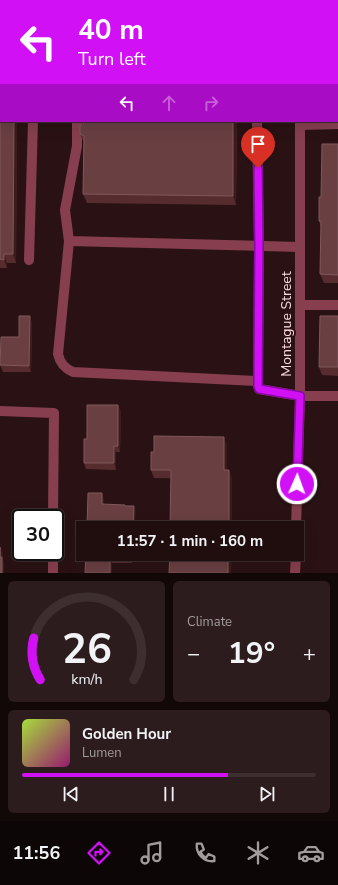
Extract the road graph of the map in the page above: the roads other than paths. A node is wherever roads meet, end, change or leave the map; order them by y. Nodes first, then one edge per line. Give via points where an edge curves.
1 (33, 122) edge
2 (77, 122) edge
3 (257, 122) edge
4 (300, 123) edge
5 (338, 124) edge
6 (69, 241) junction
7 (259, 246) junction
8 (300, 247) junction
9 (29, 260) dead end
10 (300, 305) junction
11 (338, 305) edge
12 (258, 381) junction
13 (300, 396) junction
14 (338, 396) edge
15 (0, 411) edge
16 (53, 509) edge
17 (296, 521) edge
18 (53, 561) edge
19 (296, 561) edge
20 (53, 573) edge
21 (295, 573) edge

1 - 9 street
2 - 6 street via 77,146 65,210
3 - 7 street
4 - 5 street
4 - 8 street, Montague Street
6 - 7 street
6 - 12 street via 58,354 66,369 73,372
7 - 8 street
7 - 12 street
8 - 10 street, Montague Street
10 - 11 street
10 - 13 street, Montague Street
12 - 13 street via 259,389
13 - 14 street
13 - 17 street, Montague Street
15 - 16 street via 54,412
18 - 20 street
19 - 21 street

